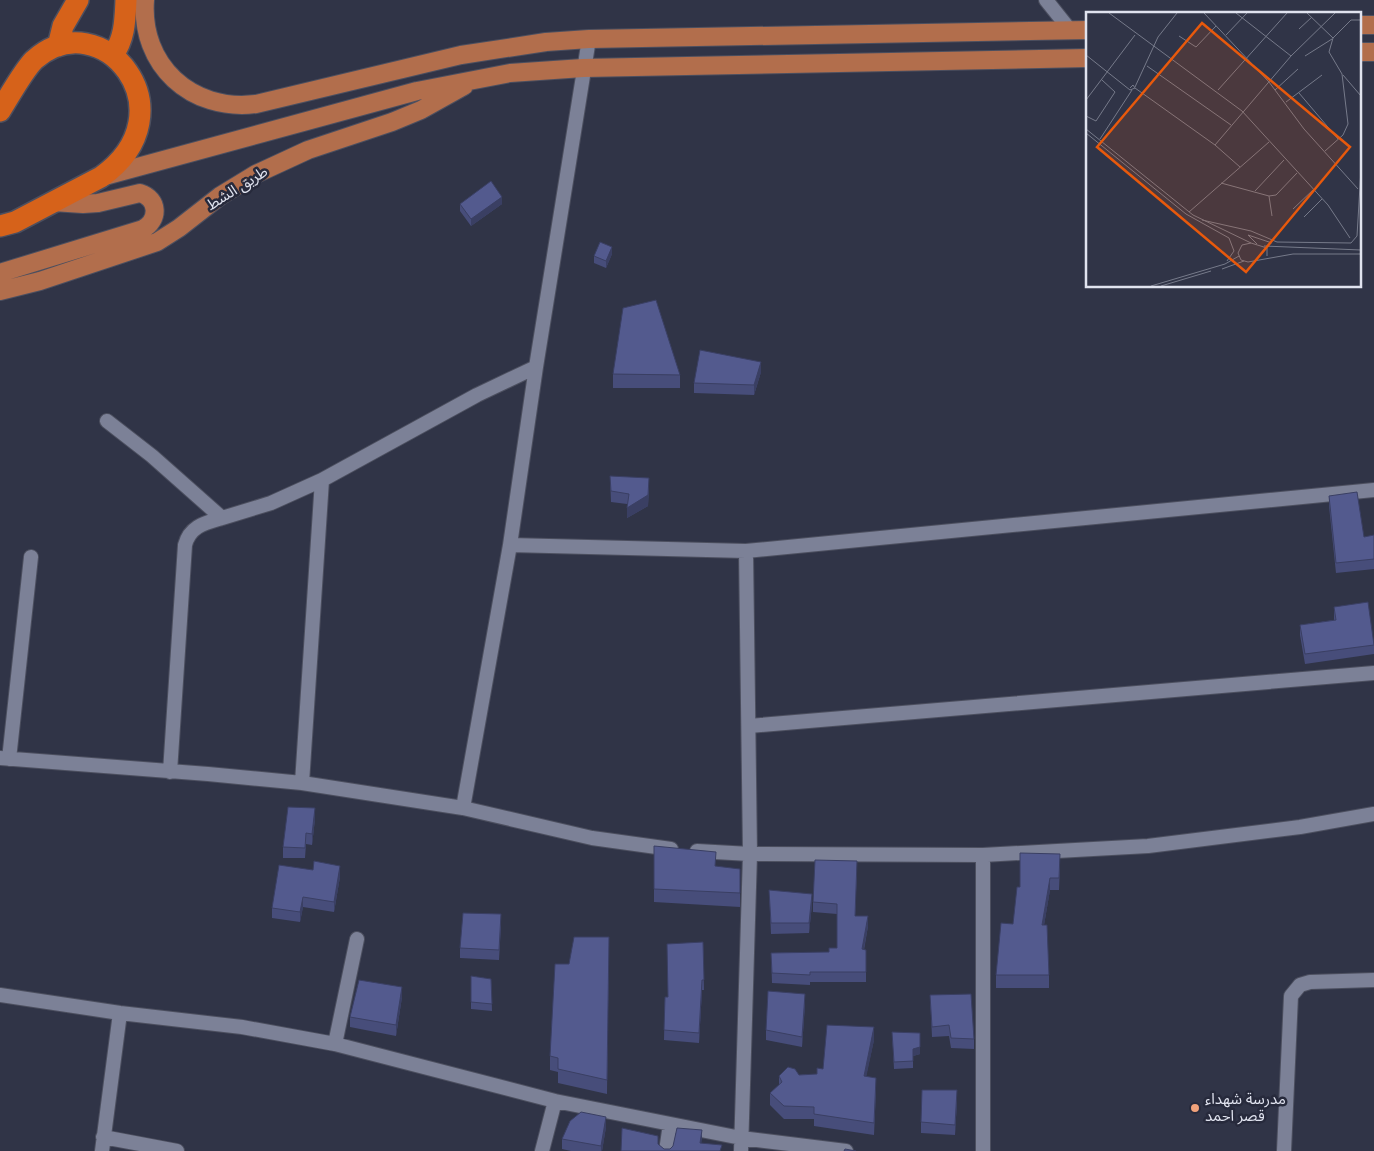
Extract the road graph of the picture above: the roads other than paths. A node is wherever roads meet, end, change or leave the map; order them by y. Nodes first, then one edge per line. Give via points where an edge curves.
1 (78, 0) edge
2 (126, 0) edge
3 (144, 0) edge
4 (1046, 0) edge
5 (1070, 30) junction
6 (1086, 30) edge
7 (979, 32) junction
8 (589, 39) junction
9 (58, 46) junction
10 (113, 55) junction
11 (1086, 58) edge
12 (980, 60) junction
13 (583, 68) junction
14 (25, 72) junction
15 (474, 79) junction
16 (0, 92) edge
17 (0, 111) edge
18 (101, 177) junction
19 (52, 202) junction
20 (5, 227) edge
21 (0, 273) edge
22 (0, 292) edge
23 (536, 367) junction
24 (108, 421) dead end
25 (322, 480) junction
26 (1374, 490) edge
27 (222, 518) junction
28 (510, 545) junction
29 (746, 551) junction
30 (31, 557) dead end
31 (1374, 673) edge
32 (749, 726) junction
33 (4, 758) edge
34 (170, 772) junction
35 (302, 783) junction
36 (463, 808) junction
37 (1374, 814) edge
38 (750, 854) junction
39 (983, 856) junction
40 (357, 939) dead end
41 (1374, 980) edge
42 (0, 995) edge
43 (120, 1013) junction
44 (335, 1044) junction
45 (555, 1101) junction
46 (670, 1124) junction
47 (102, 1144) edge
48 (741, 1144) edge
49 (177, 1151) edge
50 (542, 1151) edge
51 (666, 1151) edge
52 (846, 1151) edge
53 (983, 1151) edge
54 (1284, 1151) edge

1 - 9 highway
2 - 10 highway via 124,32
3 - 8 main road via 144,24 149,41 170,76 203,97 228,105 256,104 462,55
4 - 5 street
5 - 6 main road
5 - 7 main road
7 - 8 main road
7 - 12 main road
8 - 13 street
9 - 10 highway via 86,44
9 - 14 highway via 34,61
10 - 18 highway via 127,68 136,88 140,113 137,132 129,150
11 - 12 main road
12 - 13 main road
13 - 15 main road
13 - 23 street
14 - 16 street
14 - 17 highway
15 - 18 main road via 417,91
15 - 22 main road, طريق الشط via 420,110 308,150 256,174 157,242
18 - 19 highway
19 - 20 highway
19 - 21 main road via 98,203 140,193 153,201 155,211 152,221 143,228
23 - 25 street via 477,395
23 - 28 street
24 - 27 street
25 - 27 street via 271,503
25 - 35 street
26 - 29 street
27 - 34 street via 195,528 185,545
28 - 29 street
28 - 36 street
29 - 32 street
30 - 33 street
31 - 32 street
32 - 38 street
33 - 34 street
34 - 35 street
35 - 36 street
36 - 38 street via 592,838 668,849
37 - 39 street via 1148,846
38 - 39 street
38 - 48 street
39 - 53 street
40 - 44 street
41 - 54 street via 1310,982 1300,985 1291,996
42 - 43 street
43 - 44 street via 242,1027
43 - 47 street
44 - 45 street
45 - 46 street
45 - 50 street
46 - 48 street
46 - 51 street
47 - 49 street
48 - 52 street

